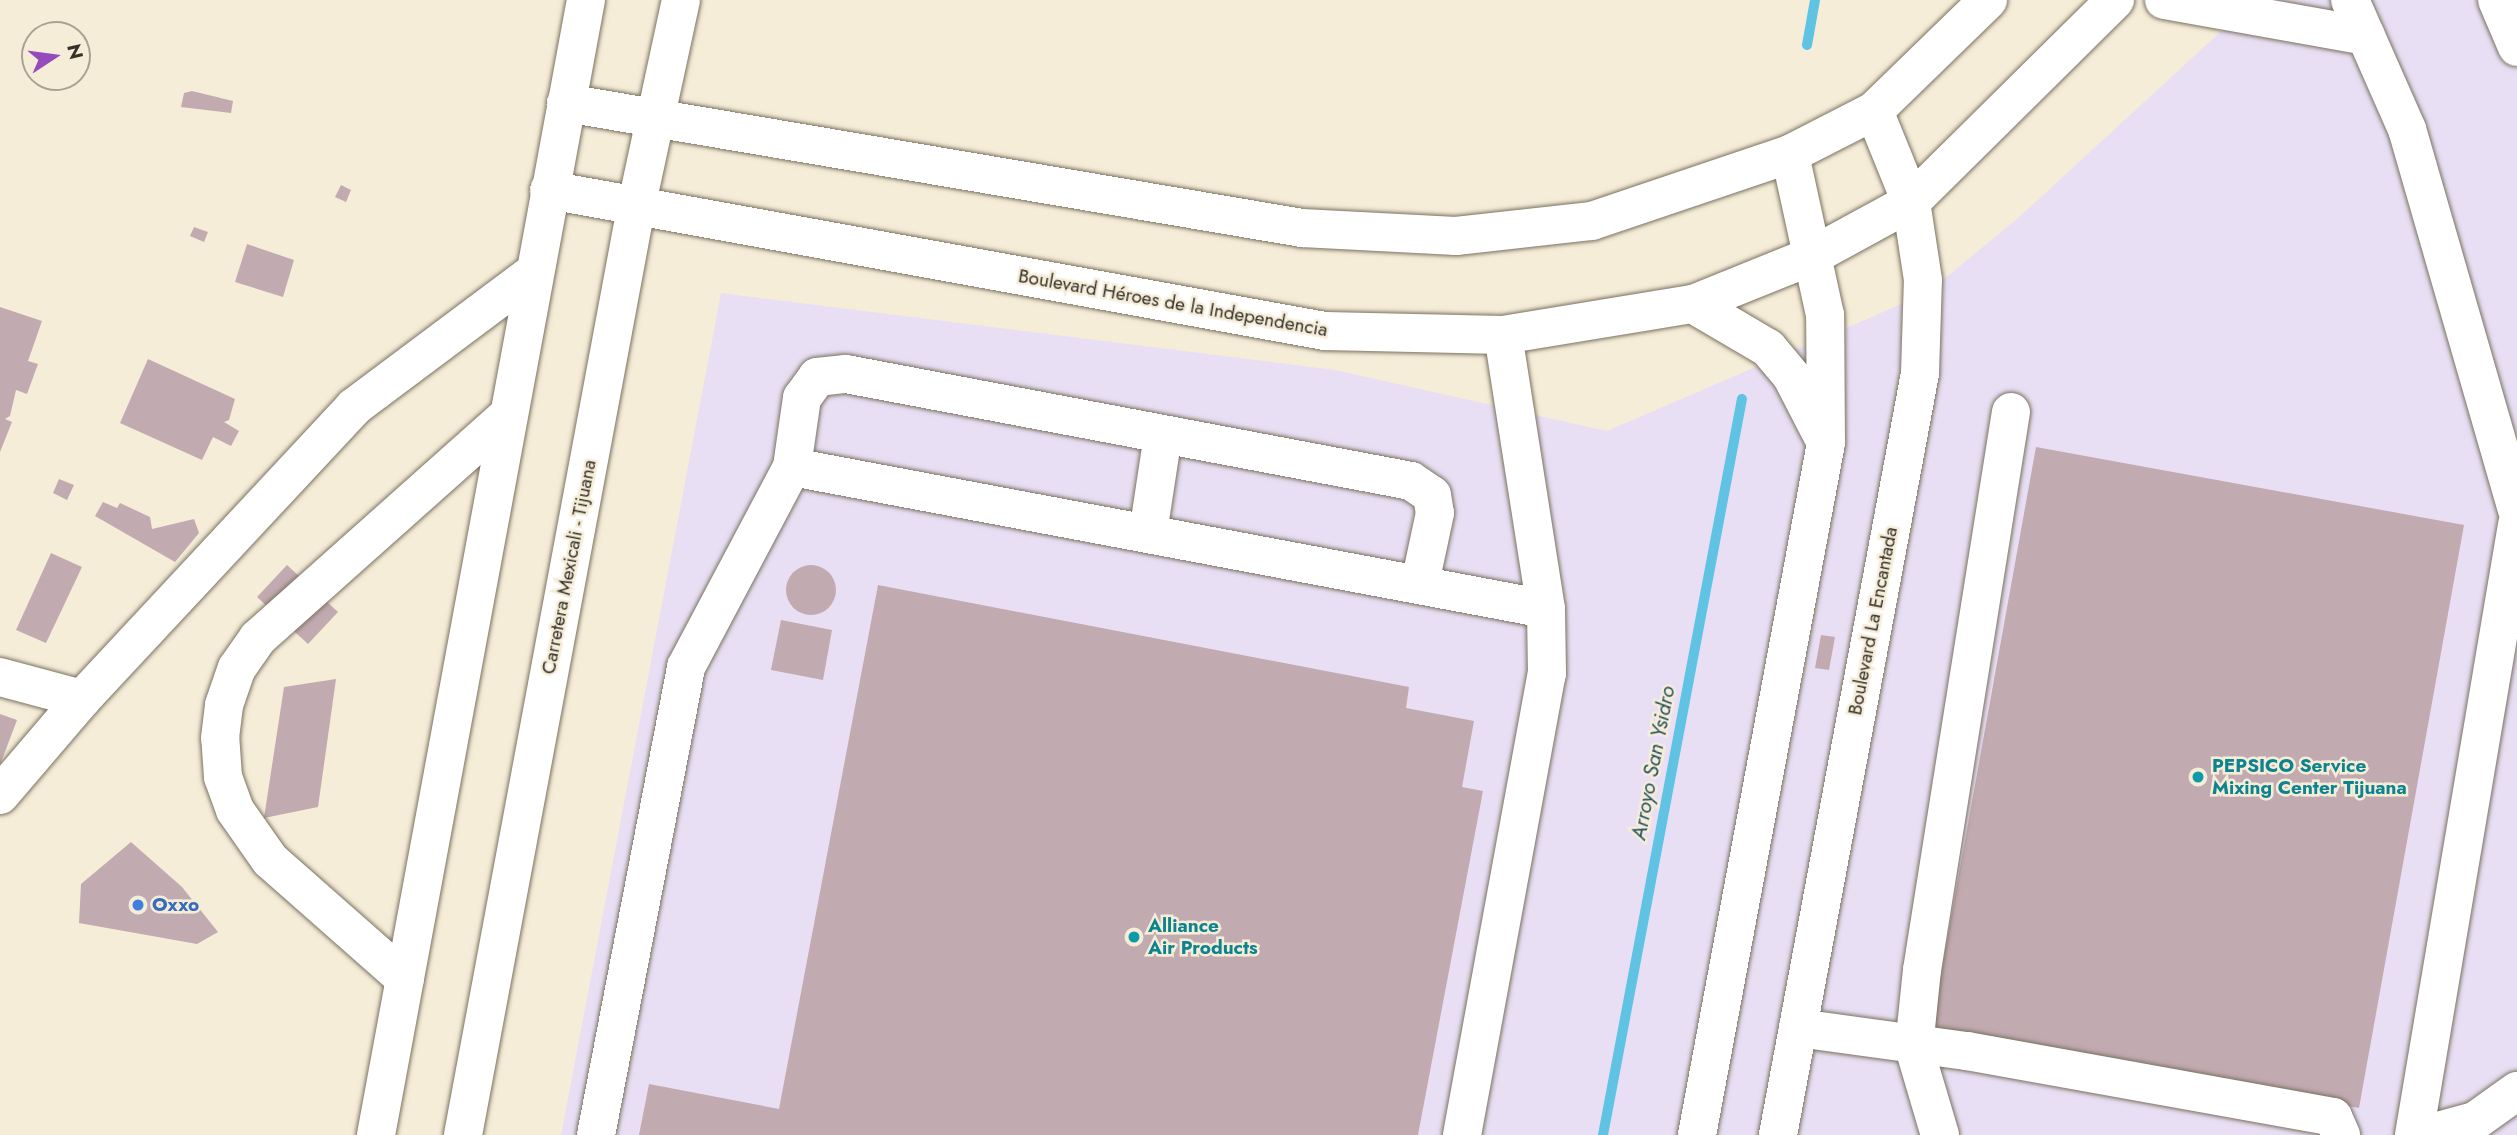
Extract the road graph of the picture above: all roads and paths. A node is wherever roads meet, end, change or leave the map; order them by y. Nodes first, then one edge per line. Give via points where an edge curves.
1 (586, 0) edge
2 (681, 0) edge
3 (1988, 0) edge
4 (2115, 0) edge
5 (2164, 0) edge
6 (2350, 0) edge
7 (2497, 0) edge
8 (2366, 36) junction
9 (2517, 47) edge
10 (566, 103) junction
11 (1874, 111) junction
12 (655, 117) junction
13 (1790, 154) junction
14 (549, 190) junction
15 (1910, 202) junction
16 (636, 208) junction
17 (1812, 256) junction
18 (532, 274) junction
19 (1693, 304) junction
20 (1503, 335) junction
21 (2011, 412) dead end
22 (507, 416) junction
23 (1163, 435) junction
24 (1826, 443) junction
25 (792, 467) junction
26 (2517, 509) edge
27 (2517, 525) edge
28 (1148, 533) junction
29 (1420, 583) junction
30 (1546, 609) junction
31 (0, 677) edge
32 (82, 699) junction
33 (0, 795) edge
34 (405, 979) junction
35 (1798, 1028) junction
36 (1914, 1047) junction
37 (2517, 1091) edge
38 (376, 1135) edge
39 (463, 1135) edge
40 (596, 1135) edge
41 (1462, 1135) edge
42 (1697, 1135) edge
43 (1778, 1135) edge
44 (1940, 1135) edge
45 (2341, 1135) edge
46 (2414, 1135) edge
47 (2423, 1135) edge

1 - 10 main road
2 - 12 main road, Carretera Mexicali - Tijuana
3 - 11 main road
4 - 15 main road, Boulevard Héroes de la Independencia
5 - 8 main road
6 - 8 main road
7 - 9 main road
8 - 26 main road via 2407,129
10 - 12 main road
10 - 14 main road
11 - 13 main road
11 - 15 main road, Boulevard La Encantada
12 - 13 main road via 1302,228 1456,236 1592,221
12 - 16 main road, Carretera Mexicali - Tijuana
13 - 17 main road
14 - 16 main road, Boulevard Héroes de la Independencia
14 - 18 main road
15 - 17 main road, Boulevard Héroes de la Independencia
15 - 35 main road, Boulevard La Encantada via 1923,280 1920,373
16 - 20 main road, Boulevard Héroes de la Independencia via 1325,331
16 - 39 main road, Carretera Mexicali - Tijuana
17 - 19 main road, Boulevard Héroes de la Independencia
17 - 24 main road via 1825,315
18 - 22 main road
18 - 32 main road via 354,407
19 - 20 main road, Boulevard Héroes de la Independencia
19 - 24 main road via 1769,348 1793,377
20 - 30 main road
21 - 36 main road via 1922,970
22 - 34 main road
22 - 34 main road via 258,638 237,668 224,705 220,738 223,777 234,810 270,860
23 - 25 main road via 846,374 817,377 802,398
23 - 28 main road
23 - 29 main road via 1411,481 1432,495 1435,513
24 - 42 main road
25 - 28 main road
25 - 40 main road via 686,667
27 - 46 main road
28 - 29 main road
29 - 30 main road
30 - 41 main road via 1547,674
31 - 32 main road
32 - 33 main road
34 - 38 main road
35 - 36 main road
35 - 43 main road, Boulevard La Encantada
36 - 44 main road
36 - 45 main road via 1967,1051 2333,1117
37 - 47 main road via 2475,1121

